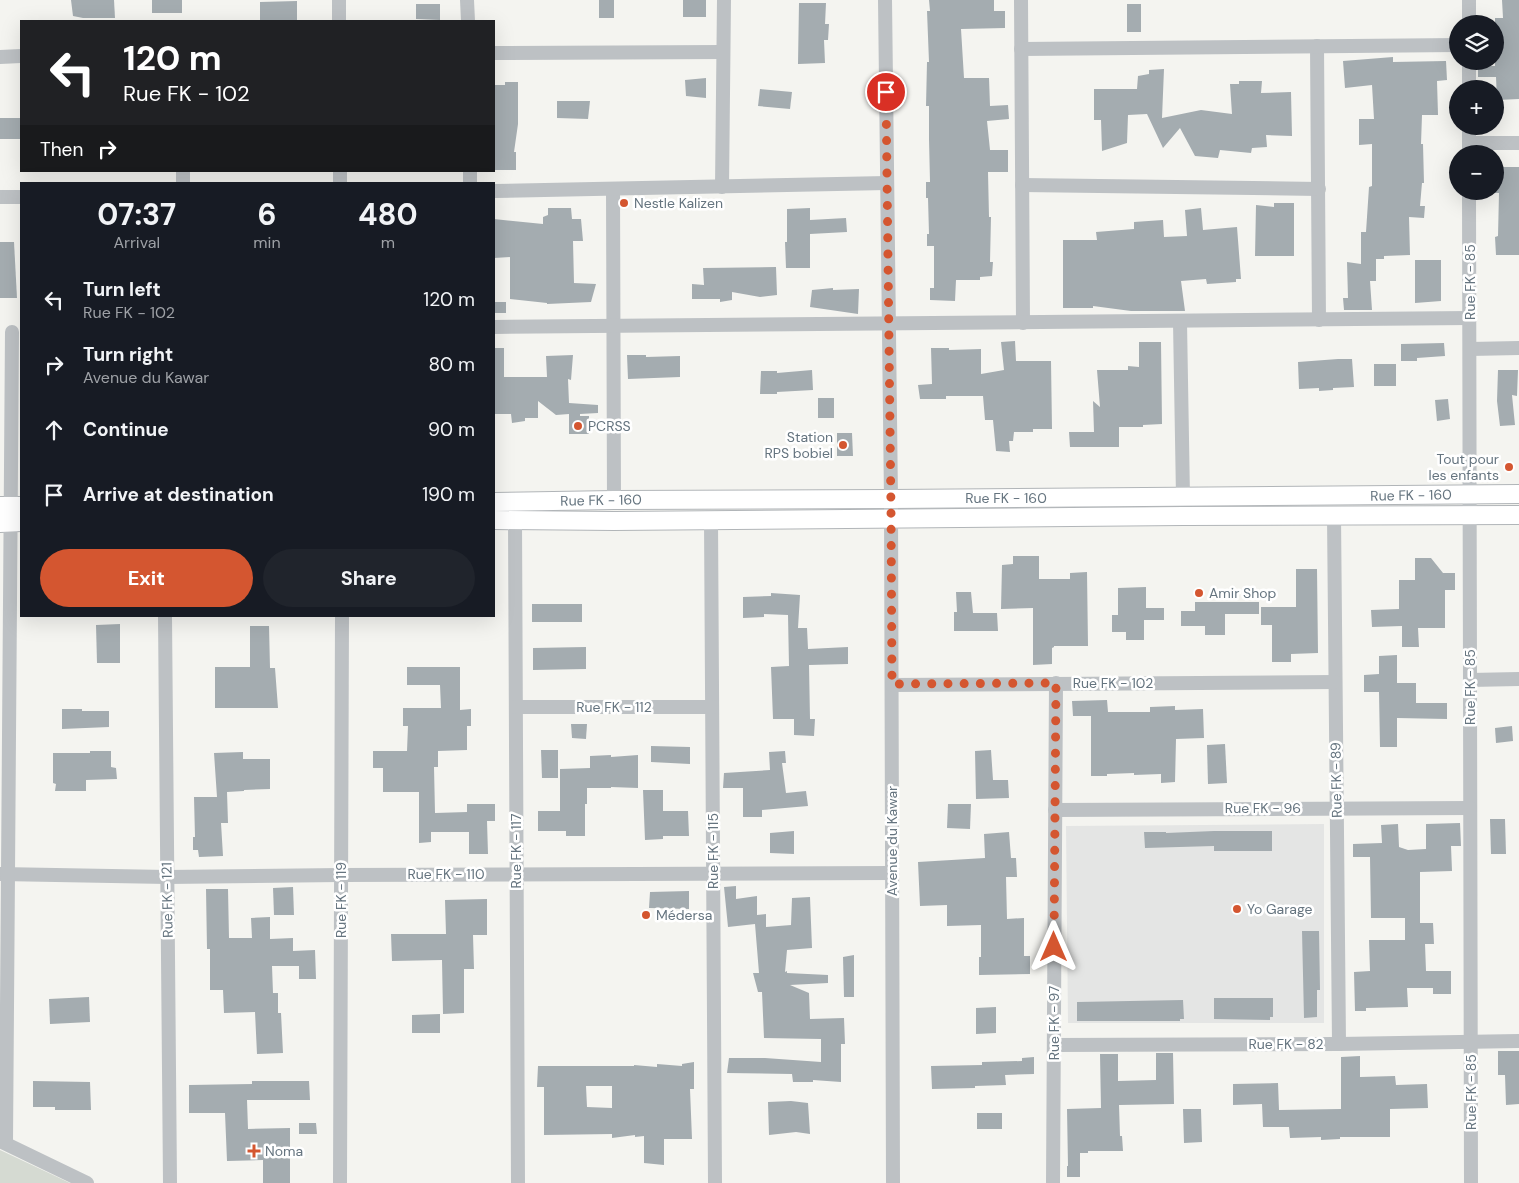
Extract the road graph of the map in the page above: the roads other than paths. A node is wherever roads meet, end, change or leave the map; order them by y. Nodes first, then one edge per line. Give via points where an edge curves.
1 (339, 0) edge
2 (468, 0) edge
3 (724, 0) edge
4 (885, 0) edge
5 (1021, 0) edge
6 (1469, 0) edge
7 (1469, 15) edge
8 (339, 20) edge
9 (468, 20) edge
10 (1449, 45) edge
11 (1317, 46) junction
12 (1021, 49) junction
13 (723, 52) junction
14 (495, 53) edge
15 (20, 56) edge
16 (0, 57) edge
17 (1519, 143) edge
18 (1502, 145) edge
19 (887, 183) junction
20 (1022, 185) junction
21 (722, 187) junction
22 (613, 189) junction
23 (1319, 189) junction
24 (495, 191) edge
25 (0, 197) edge
26 (20, 197) edge
27 (1469, 200) edge
28 (1470, 318) junction
29 (1319, 320) junction
30 (1180, 322) junction
31 (1023, 323) junction
32 (889, 324) junction
33 (613, 326) junction
34 (495, 327) edge
35 (11, 331) edge
36 (1470, 348) junction
37 (1519, 348) edge
38 (1470, 494) junction
39 (1519, 494) edge
40 (1183, 497) junction
41 (891, 499) junction
42 (614, 500) junction
43 (495, 502) edge
44 (10, 514) edge
45 (1470, 515) junction
46 (1519, 515) edge
47 (1334, 516) junction
48 (891, 519) junction
49 (495, 520) edge
50 (514, 520) junction
51 (711, 520) junction
52 (165, 617) edge
53 (342, 617) edge
54 (1519, 679) edge
55 (1470, 680) junction
56 (1335, 682) junction
57 (1056, 683) junction
58 (892, 684) junction
59 (516, 707) junction
60 (712, 707) junction
61 (1336, 808) junction
62 (1470, 808) junction
63 (1055, 810) junction
64 (892, 873) junction
65 (4, 874) edge
66 (341, 874) junction
67 (516, 874) junction
68 (713, 874) junction
69 (167, 877) junction
70 (1519, 1041) edge
71 (1471, 1042) junction
72 (1339, 1044) junction
73 (1054, 1045) junction
74 (3, 1142) edge
75 (87, 1183) edge
76 (170, 1183) edge
77 (340, 1183) edge
78 (518, 1183) edge
79 (715, 1183) edge
80 (893, 1183) edge
81 (1053, 1183) edge
82 (1471, 1183) edge

1 - 8 street
2 - 9 street
3 - 13 street
4 - 19 street, Avenue du Kawar
5 - 12 street
6 - 7 street
10 - 11 street
11 - 12 street
11 - 23 street
12 - 20 street
13 - 14 street
13 - 21 street
15 - 16 street
17 - 18 street
19 - 21 street
19 - 32 street, Avenue du Kawar
20 - 23 street
20 - 31 street
21 - 22 street
22 - 24 street
22 - 33 street
23 - 29 street
25 - 26 street
27 - 28 street, Rue FK - 85
28 - 29 street
28 - 36 street, Rue FK - 85
29 - 30 street
30 - 31 street
30 - 40 street
31 - 32 street
32 - 33 street
32 - 41 street, Avenue du Kawar
33 - 34 street
33 - 42 street
35 - 44 street
36 - 37 street
36 - 38 street, Rue FK - 85
38 - 39 main road, Rue FK - 160
38 - 40 main road, Rue FK - 160
38 - 45 street, Rue FK - 85
40 - 41 main road, Rue FK - 160
41 - 42 main road, Rue FK - 160
41 - 48 street, Avenue du Kawar
42 - 43 main road, Rue FK - 160
44 - 65 street
45 - 46 main road, Rue FK - 160
45 - 47 main road, Rue FK - 160
45 - 55 street, Rue FK - 85
47 - 48 main road, Rue FK - 160
47 - 56 street, Rue FK - 89
48 - 51 main road, Rue FK - 160
48 - 58 street, Avenue du Kawar
49 - 50 main road, Rue FK - 160
50 - 51 main road, Rue FK - 160
50 - 59 street, Rue FK - 117
51 - 60 street, Rue FK - 115
52 - 69 street, Rue FK - 121
53 - 66 street, Rue FK - 119
54 - 55 street
55 - 62 street, Rue FK - 85
56 - 57 street, Rue FK - 102
56 - 61 street, Rue FK - 89
57 - 58 street, Rue FK - 102
57 - 63 street, Rue FK - 97
58 - 64 street, Avenue du Kawar
59 - 60 street, Rue FK - 112
59 - 67 street, Rue FK - 117
60 - 68 street, Rue FK - 115
61 - 62 street, Rue FK - 96
61 - 63 street, Rue FK - 96
61 - 72 street, Rue FK - 89
62 - 71 street, Rue FK - 85
63 - 73 street, Rue FK - 97
64 - 68 street, Rue FK - 110
64 - 80 street, Avenue du Kawar
65 - 69 street, Rue FK - 110
65 - 74 street
66 - 67 street, Rue FK - 110
66 - 69 street, Rue FK - 110
66 - 77 street, Rue FK - 119
67 - 68 street, Rue FK - 110
67 - 78 street, Rue FK - 117
68 - 79 street, Rue FK - 115
69 - 76 street, Rue FK - 121
70 - 71 street, Rue FK - 82
71 - 72 street, Rue FK - 82
71 - 82 street, Rue FK - 85
72 - 73 street, Rue FK - 82
73 - 81 street, Rue FK - 97
74 - 75 street

